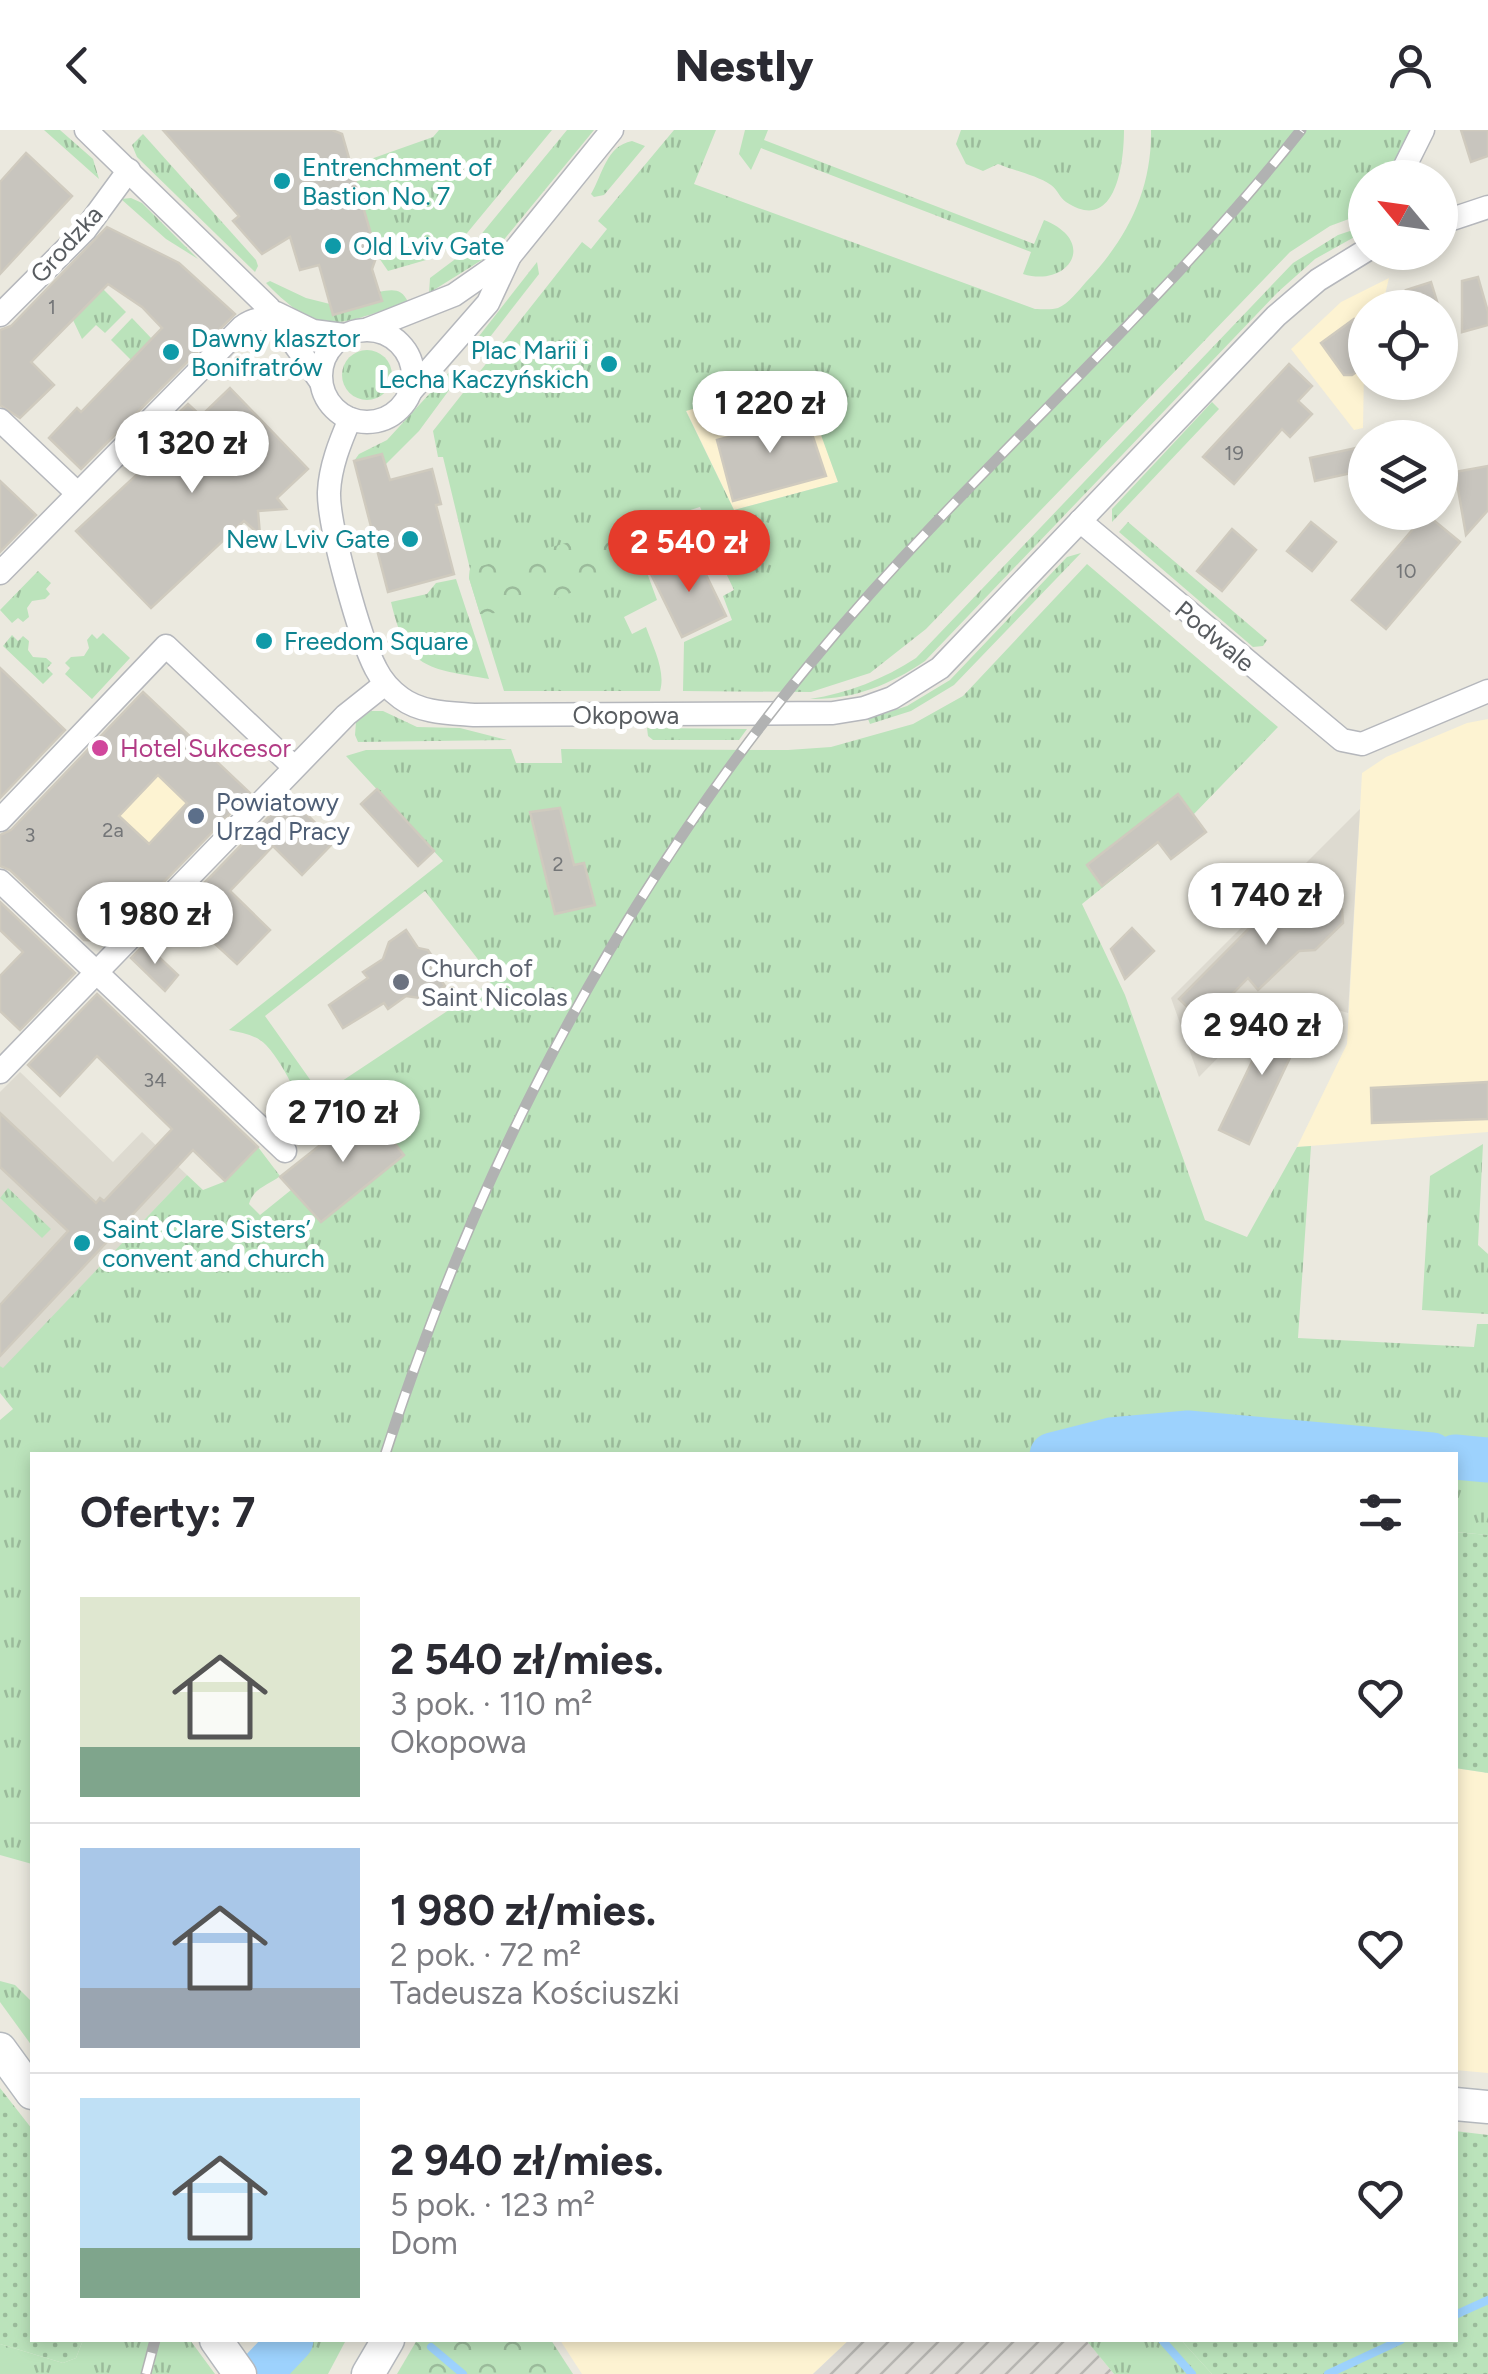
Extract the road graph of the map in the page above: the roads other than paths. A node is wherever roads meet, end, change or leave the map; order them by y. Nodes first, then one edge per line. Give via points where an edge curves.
1 (86, 130) edge
2 (612, 130) edge
3 (1423, 130) edge
4 (1408, 160) edge
5 (130, 170) junction
6 (1488, 208) edge
7 (1458, 217) edge
8 (510, 256) junction
9 (1348, 261) edge
10 (0, 314) edge
11 (275, 317) junction
12 (368, 329) junction
13 (344, 335) junction
14 (321, 382) junction
15 (410, 391) junction
16 (350, 419) junction
17 (0, 420) edge
18 (76, 492) junction
19 (1080, 522) junction
20 (0, 573) edge
21 (385, 684) junction
22 (1488, 691) edge
23 (294, 767) junction
24 (0, 820) edge
25 (0, 881) edge
26 (96, 969) junction
27 (0, 1072) edge
28 (284, 1151) dead end
29 (0, 2049) edge
30 (30, 2090) edge
31 (1458, 2104) edge
32 (1488, 2108) edge
33 (387, 2342) edge
34 (368, 2374) edge

1 - 5 street
2 - 8 street
3 - 4 street
5 - 10 street, Grodzka via 85,230
5 - 11 street
6 - 7 street
8 - 12 street via 454,296
8 - 15 street via 488,302
9 - 19 street, Okopowa via 1276,316
11 - 13 street
11 - 14 street
11 - 18 street via 251,320
12 - 13 street
12 - 15 street via 392,336 408,354
13 - 14 street via 325,355
14 - 16 street via 330,404
15 - 16 street via 386,418
16 - 21 street via 333,466 329,503 365,642
17 - 18 street
18 - 20 street
19 - 21 street, Okopowa via 940,668 864,708 474,715 424,709
19 - 22 street, Podwale via 1320,725 1353,744
21 - 23 street
23 - 24 street via 166,646
23 - 26 street
25 - 26 street
26 - 27 street
26 - 28 street
29 - 30 street
31 - 32 street
33 - 34 street

